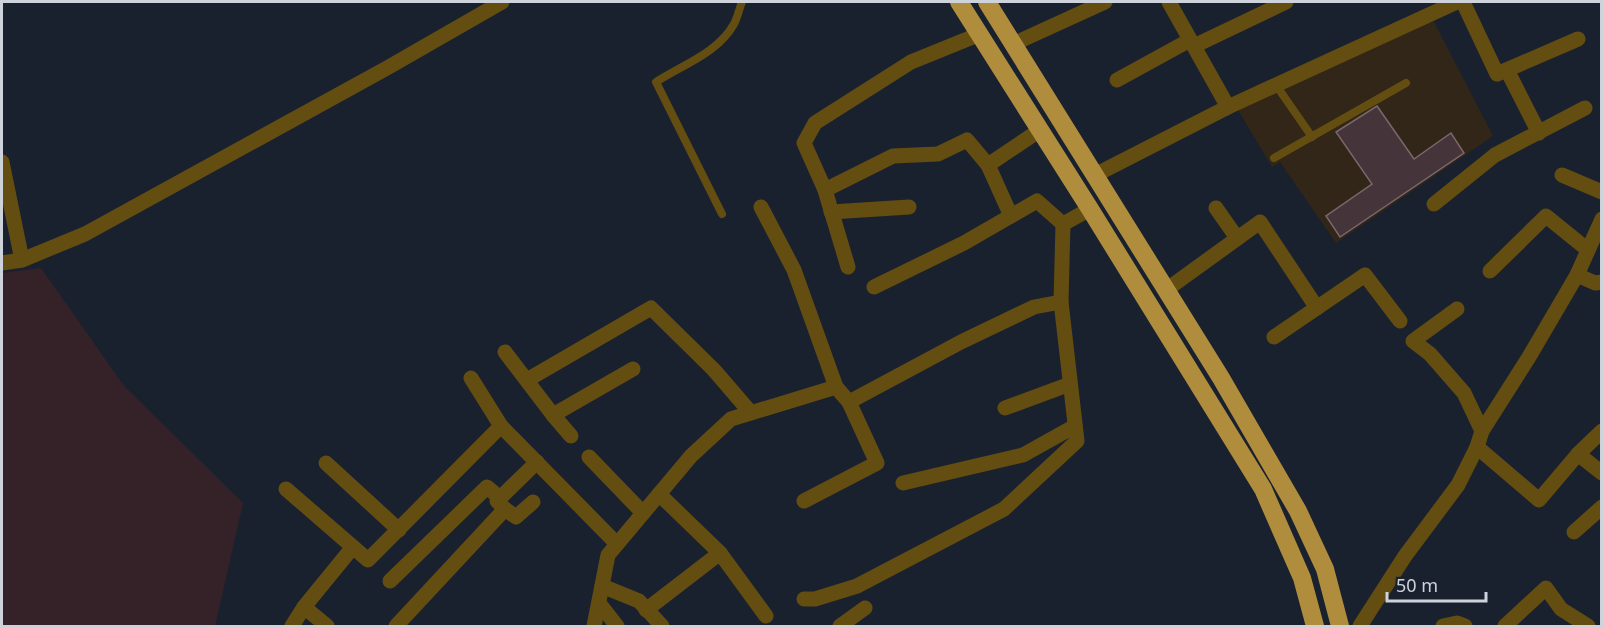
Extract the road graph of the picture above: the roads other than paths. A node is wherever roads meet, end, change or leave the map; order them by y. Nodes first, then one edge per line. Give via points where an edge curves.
1 (502, 2) edge
2 (742, 2) edge
3 (959, 2) edge
4 (987, 2) edge
5 (1105, 2) edge
6 (1169, 2) edge
7 (1286, 2) edge
8 (1457, 2) edge
9 (1463, 2) edge
10 (980, 34) junction
11 (1578, 39) dead end
12 (1192, 43) junction
13 (1013, 44) junction
14 (1507, 70) junction
15 (1117, 80) dead end
16 (1406, 83) dead end
17 (1276, 85) junction
18 (1228, 107) junction
19 (1585, 108) dead end
20 (1040, 130) junction
21 (1539, 133) junction
22 (1312, 137) junction
23 (1275, 159) dead end
24 (2, 162) edge
25 (988, 165) junction
26 (1095, 175) junction
27 (1562, 175) dead end
28 (825, 190) junction
29 (1602, 192) edge
30 (1434, 204) dead end
31 (761, 207) dead end
32 (909, 207) dead end
33 (1216, 208) dead end
34 (1090, 209) junction
35 (831, 212) junction
36 (722, 214) dead end
37 (1011, 216) junction
38 (1602, 219) edge
39 (1064, 224) junction
40 (1237, 238) junction
41 (1588, 250) junction
42 (22, 260) junction
43 (2, 263) edge
44 (848, 267) dead end
45 (1490, 272) dead end
46 (1577, 275) junction
47 (1602, 282) edge
48 (874, 287) dead end
49 (1166, 290) junction
50 (1061, 302) junction
51 (1317, 308) junction
52 (1457, 309) dead end
53 (1400, 321) dead end
54 (1274, 337) dead end
55 (505, 352) dead end
56 (633, 369) dead end
57 (471, 378) dead end
58 (527, 380) junction
59 (1070, 384) junction
60 (836, 387) junction
61 (849, 402) junction
62 (1005, 408) dead end
63 (751, 413) junction
64 (552, 415) junction
65 (501, 426) junction
66 (1075, 426) junction
67 (1482, 431) junction
68 (1602, 431) edge
69 (571, 436) dead end
70 (1477, 447) junction
71 (1578, 454) junction
72 (589, 457) dead end
73 (537, 462) junction
74 (326, 463) dead end
75 (1602, 473) edge
76 (903, 483) dead end
77 (286, 489) dead end
78 (659, 494) junction
79 (804, 501) dead end
80 (533, 502) dead end
81 (502, 503) junction
82 (1602, 507) edge
83 (643, 513) junction
84 (399, 530) junction
85 (1574, 532) dead end
86 (617, 544) junction
87 (353, 548) junction
88 (720, 553) junction
89 (390, 581) dead end
90 (602, 586) junction
91 (804, 599) dead end
92 (598, 603) junction
93 (304, 607) junction
94 (866, 608) dead end
95 (646, 610) junction
96 (766, 616) dead end
97 (292, 627) edge
98 (327, 627) edge
99 (396, 627) edge
100 (594, 627) edge
101 (617, 627) edge
102 (662, 627) edge
103 (840, 627) edge
104 (1315, 627) edge
105 (1340, 627) edge
106 (1360, 627) edge
107 (1443, 627) edge
108 (1465, 627) edge
109 (1505, 627) edge
110 (1588, 627) edge

1 - 42 street via 85,234
2 - 36 lane via 726,37 656,82
3 - 10 highway
4 - 13 highway
5 - 13 street
6 - 12 street
7 - 12 street
8 - 17 street
9 - 14 street via 1497,74
10 - 20 highway
10 - 28 street via 911,62 815,123 804,142
11 - 14 street
12 - 15 street
12 - 18 street
13 - 26 highway
14 - 21 street
16 - 22 lane
17 - 18 street
17 - 22 lane
18 - 26 street
19 - 21 street
20 - 25 street
20 - 34 highway
21 - 30 street via 1495,155
22 - 23 lane
24 - 42 street
25 - 28 street via 967,140 938,154 892,156
25 - 37 street
26 - 49 highway
27 - 29 street
28 - 35 street
31 - 60 street via 794,270
32 - 35 street
33 - 40 street
34 - 39 street
34 - 104 highway via 1263,489 1302,578
35 - 44 street
37 - 39 street via 1037,201
37 - 48 street
38 - 41 street
39 - 50 street
40 - 49 street
40 - 51 street via 1260,222
41 - 45 street via 1545,216
41 - 46 street
42 - 43 street
46 - 47 street
46 - 67 street
49 - 105 highway via 1298,511 1325,569
50 - 59 street
50 - 61 street via 1034,307
51 - 53 street via 1365,275
51 - 54 street
52 - 67 street via 1413,341 1430,354 1464,393
55 - 58 street
56 - 64 street
57 - 65 street
58 - 63 street via 651,308
58 - 64 street
59 - 62 street
59 - 66 street
60 - 61 street
60 - 63 street
61 - 79 street via 877,463
63 - 78 street via 731,419 691,456
64 - 69 street
65 - 73 street
65 - 84 street
66 - 76 street via 1023,454
66 - 91 street via 1077,441 1004,509 857,586
67 - 70 street
68 - 71 street
70 - 71 street via 1539,500
70 - 106 street via 1458,484 1405,556
71 - 75 street
72 - 83 street
73 - 81 street
73 - 86 street
74 - 84 street
77 - 87 street
78 - 83 street
78 - 88 street
80 - 81 street via 516,516
81 - 89 street via 488,487
81 - 99 street
82 - 85 street
83 - 86 street
84 - 87 street via 368,561
86 - 90 street via 608,555
87 - 93 street
88 - 95 street
88 - 96 street
90 - 92 street
90 - 95 street via 639,601
92 - 100 street
92 - 101 street
93 - 97 street
93 - 98 street
94 - 103 street
95 - 102 street
107 - 108 street via 1457,623
109 - 110 street via 1546,588 1560,609

